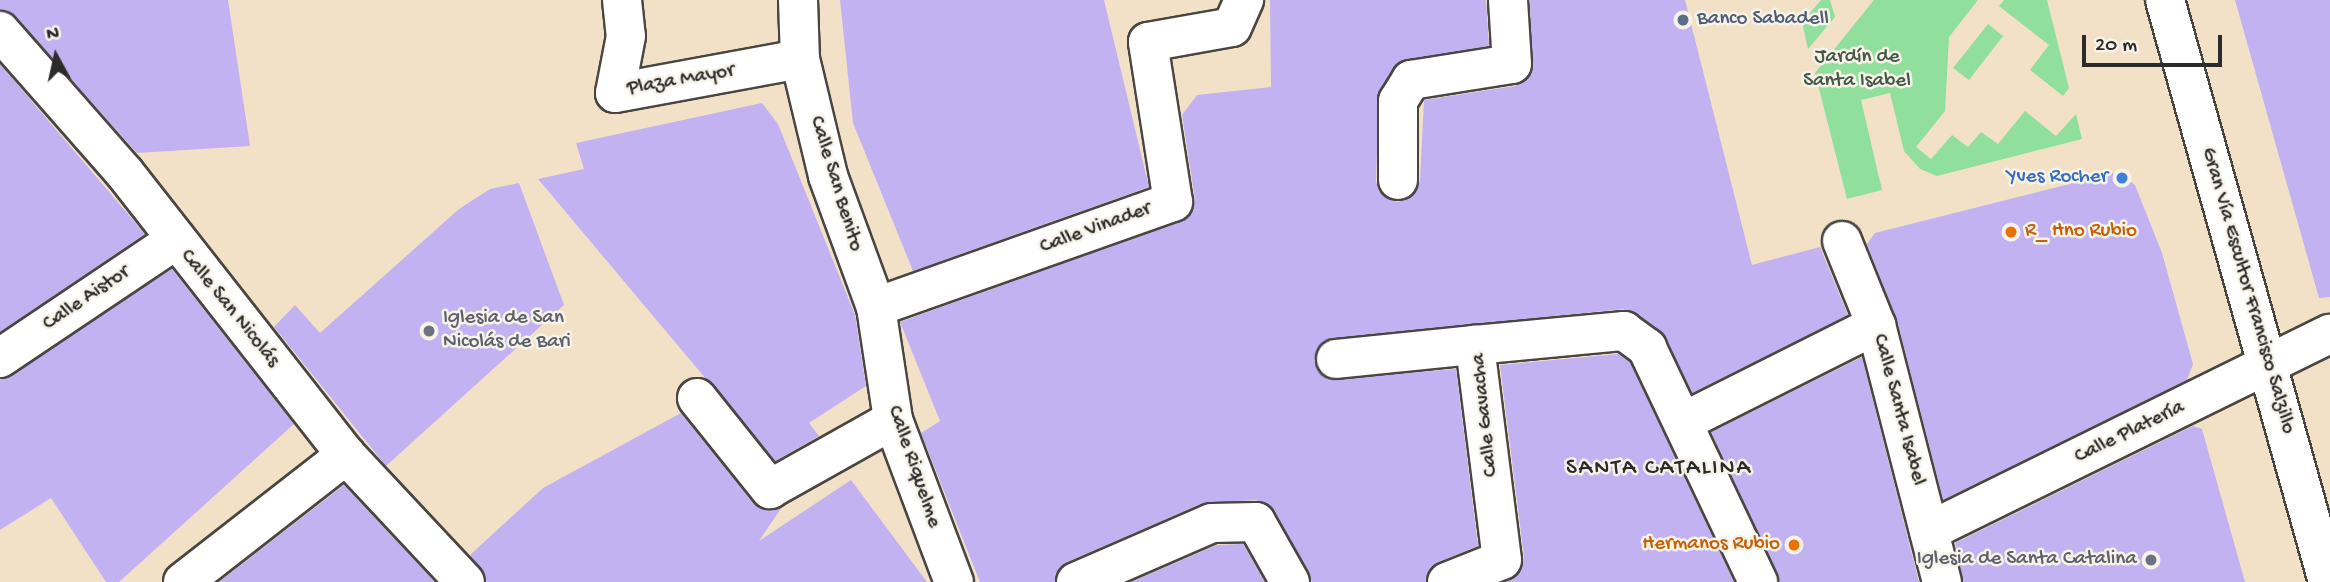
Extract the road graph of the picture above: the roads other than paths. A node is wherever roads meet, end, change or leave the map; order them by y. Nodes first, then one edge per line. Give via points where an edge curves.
1 (622, 0) edge
2 (798, 0) edge
3 (1244, 0) edge
4 (1508, 0) edge
5 (2165, 0) edge
6 (0, 31) edge
7 (800, 60) junction
8 (1398, 180) dead end
9 (174, 241) junction
10 (1842, 241) dead end
11 (876, 307) junction
12 (1876, 325) junction
13 (2330, 334) edge
14 (1475, 345) junction
15 (0, 358) edge
16 (1336, 359) dead end
17 (2267, 365) junction
18 (697, 398) dead end
19 (893, 420) junction
20 (1683, 422) junction
21 (346, 455) junction
22 (1929, 531) junction
23 (197, 578) edge
24 (465, 582) edge
25 (954, 582) edge
26 (1076, 582) edge
27 (1290, 582) edge
28 (1447, 582) edge
29 (1758, 582) edge
30 (1942, 582) edge
31 (2328, 582) edge

1 - 7 street, Plaza Mayor via 626,36 615,93
2 - 7 street, Calle San Benito
3 - 11 street, Calle Vinader via 1233,27 1148,42 1173,202
4 - 8 street via 1512,64 1411,80 1398,101
5 - 17 street, Gran Vía Escultor Francisco Salzillo
6 - 9 street, Calle San Nicolás via 124,172
7 - 11 street, Calle San Benito via 828,176
9 - 15 street, Calle Aistor
9 - 21 street, Calle San Nicolás
10 - 12 street, Calle Santa Isabel
11 - 19 street, Calle Riquelme
12 - 20 street
12 - 22 street, Calle Santa Isabel
13 - 17 street, Calle Platería
14 - 16 street
14 - 20 street, Calle Gavacha via 1612,331 1642,338
14 - 28 street, Calle Gavacha via 1502,560
17 - 22 street, Calle Platería
17 - 31 street, Gran Vía Escultor Francisco Salzillo
18 - 19 street via 770,489
19 - 25 street, Calle Riquelme
20 - 29 street
21 - 23 street
21 - 24 street, Calle San Nicolás
22 - 30 street, Calle Santa Isabel
26 - 27 street via 1212,523 1256,522

